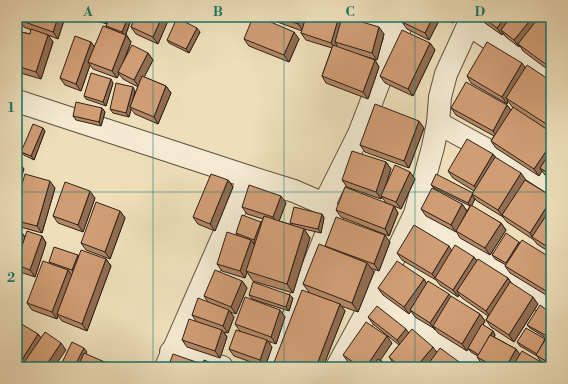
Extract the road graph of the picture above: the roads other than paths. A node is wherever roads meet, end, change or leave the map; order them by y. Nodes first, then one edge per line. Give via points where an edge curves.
1 (360, 17) edge
2 (470, 20) edge
3 (401, 24) edge
4 (551, 80) edge
5 (17, 101) edge
6 (438, 123) junction
7 (249, 177) junction
8 (551, 185) edge
9 (324, 204) junction
10 (415, 214) junction
11 (374, 299) junction
12 (551, 307) edge
13 (168, 360) edge
14 (222, 367) edge
15 (273, 367) edge
16 (337, 367) edge
17 (474, 367) edge

1 - 3 street
2 - 4 street
2 - 6 street via 446,74 440,97
3 - 9 street via 359,134
5 - 7 street
6 - 8 street
6 - 10 street
7 - 9 street via 294,191
7 - 13 street
9 - 15 street via 332,220
10 - 11 street
10 - 12 street
11 - 16 street
11 - 17 street
13 - 14 street

